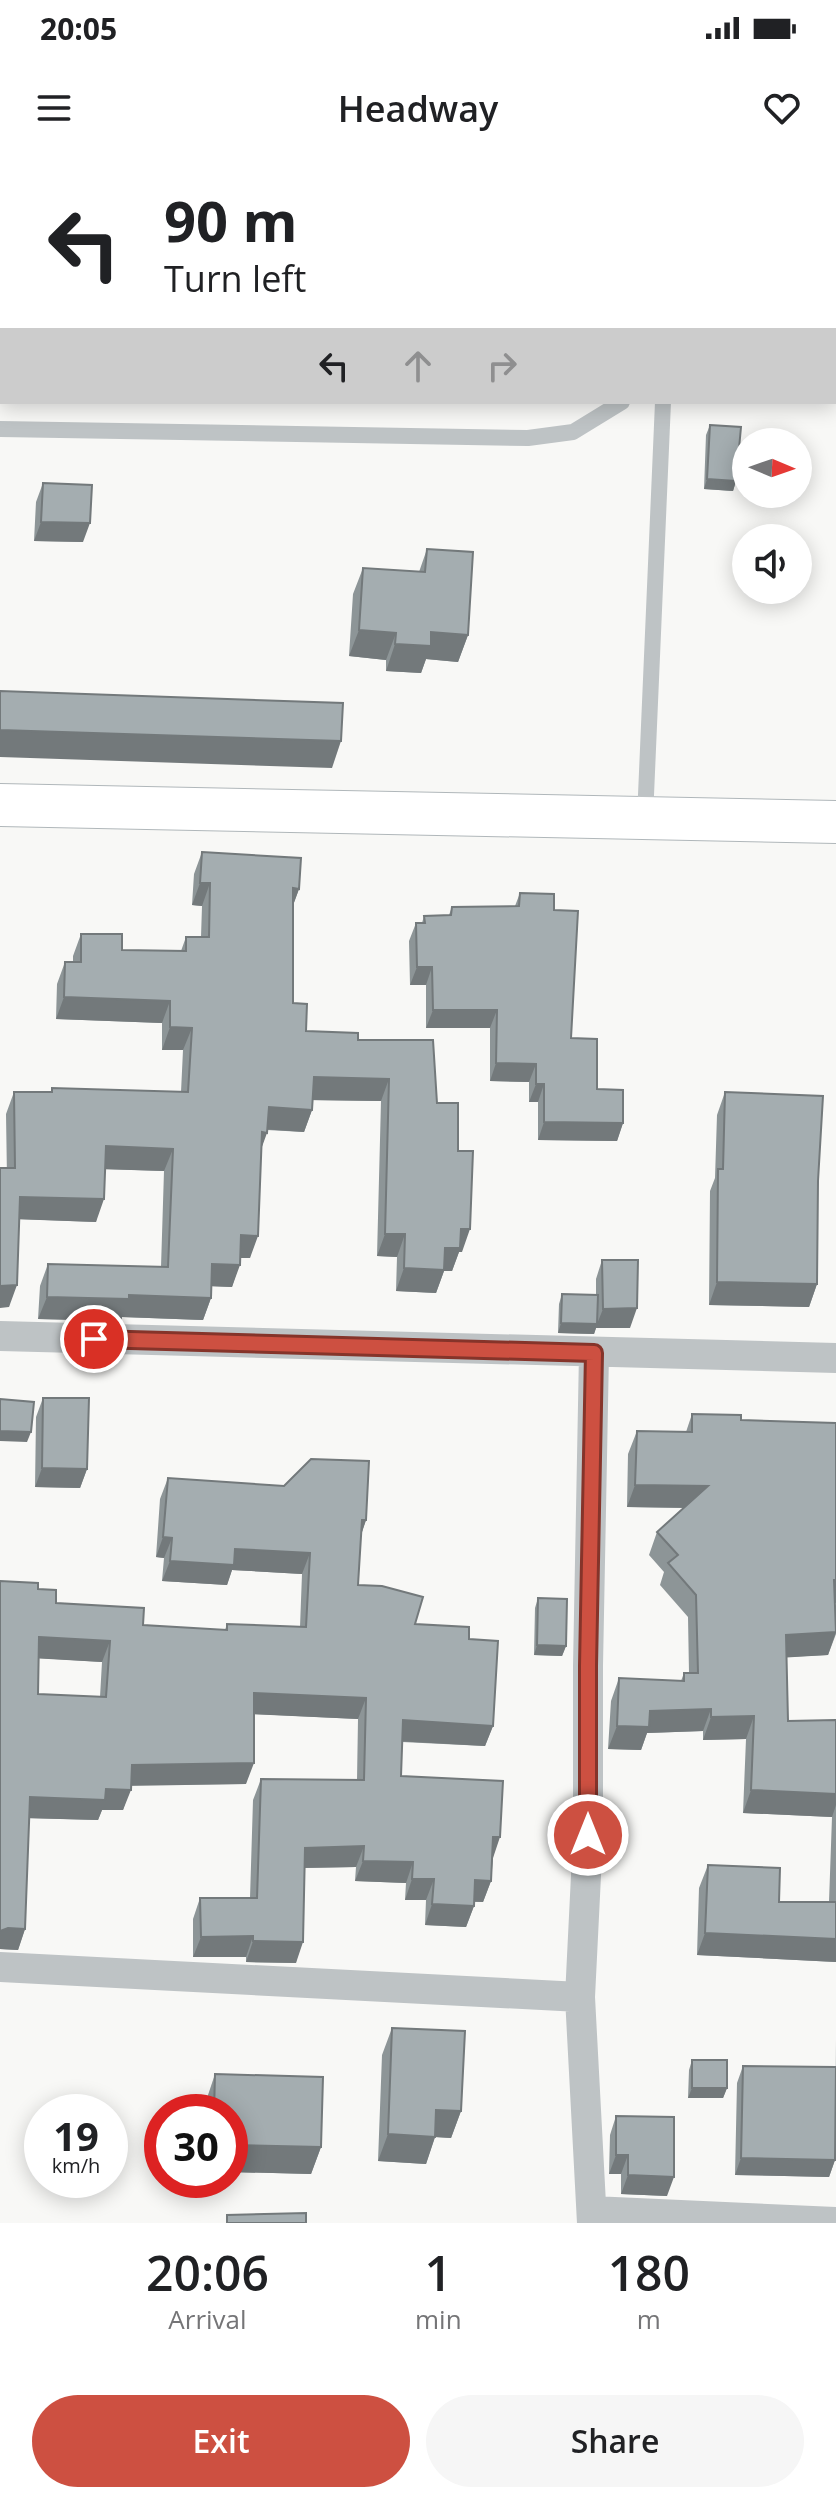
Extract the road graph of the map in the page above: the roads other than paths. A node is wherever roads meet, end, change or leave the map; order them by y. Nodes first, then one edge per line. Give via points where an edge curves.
1 (619, 404) edge
2 (663, 404) edge
3 (0, 429) edge
4 (0, 805) edge
5 (645, 819) junction
6 (836, 822) edge
7 (0, 1336) edge
8 (594, 1353) junction
9 (836, 1358) edge
10 (0, 1967) edge
11 (580, 1997) junction
12 (592, 2217) edge
13 (836, 2222) edge

1 - 3 lane via 573,432 528,438
2 - 5 lane
4 - 5 street
5 - 6 street
7 - 8 street
8 - 9 street
8 - 11 street via 588,1835
10 - 11 street
11 - 12 street
12 - 13 street

